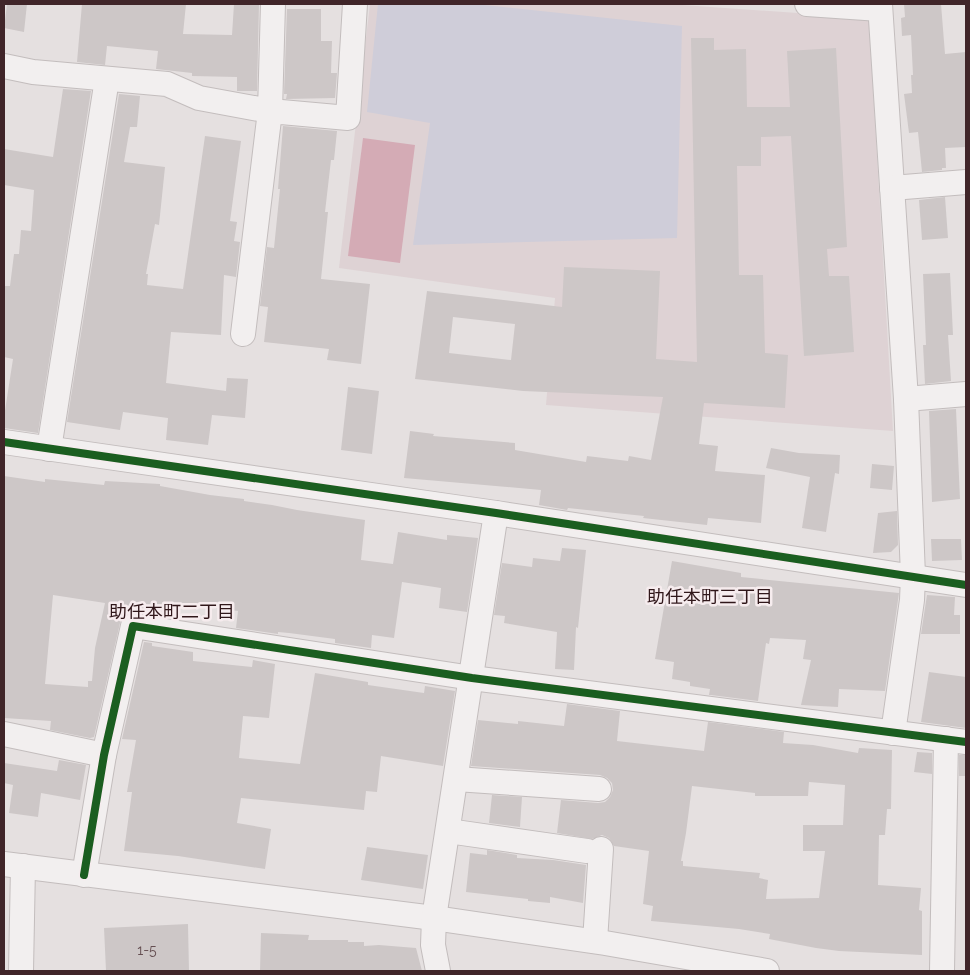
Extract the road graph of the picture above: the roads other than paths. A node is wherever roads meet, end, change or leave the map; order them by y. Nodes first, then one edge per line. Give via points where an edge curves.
1 (273, 4) edge
2 (355, 4) edge
3 (807, 4) edge
4 (880, 6) edge
5 (4, 66) edge
6 (107, 79) junction
7 (270, 111) junction
8 (966, 182) edge
9 (892, 188) junction
10 (243, 334) dead end
11 (966, 394) edge
12 (906, 399) junction
13 (4, 442) edge
14 (50, 448) junction
15 (496, 513) junction
16 (913, 576) junction
17 (966, 585) edge
18 (472, 678) junction
19 (893, 733) junction
20 (4, 734) edge
21 (956, 741) edge
22 (104, 755) junction
23 (456, 779) junction
24 (599, 789) dead end
25 (448, 831) junction
26 (13, 865) edge
27 (84, 875) junction
28 (434, 918) junction
29 (595, 942) junction
30 (22, 971) edge
31 (438, 971) edge
32 (767, 971) edge
33 (942, 971) edge

1 - 7 street
2 - 7 street via 348,118
3 - 4 street
4 - 9 street
5 - 6 street
6 - 7 street via 167,84 199,98
6 - 14 street
7 - 10 street
8 - 9 street
9 - 12 street
11 - 12 street
12 - 16 street
13 - 14 street
14 - 15 street
15 - 16 street
15 - 18 street
16 - 17 street
16 - 19 street
18 - 19 street
18 - 22 street via 133,626
18 - 23 street
19 - 21 street
20 - 22 street
21 - 33 street
22 - 27 street
23 - 24 street
23 - 25 street
25 - 28 street
25 - 29 street via 594,850
26 - 27 street
26 - 30 street
27 - 28 street
28 - 29 street
28 - 31 street via 433,945
29 - 32 street

